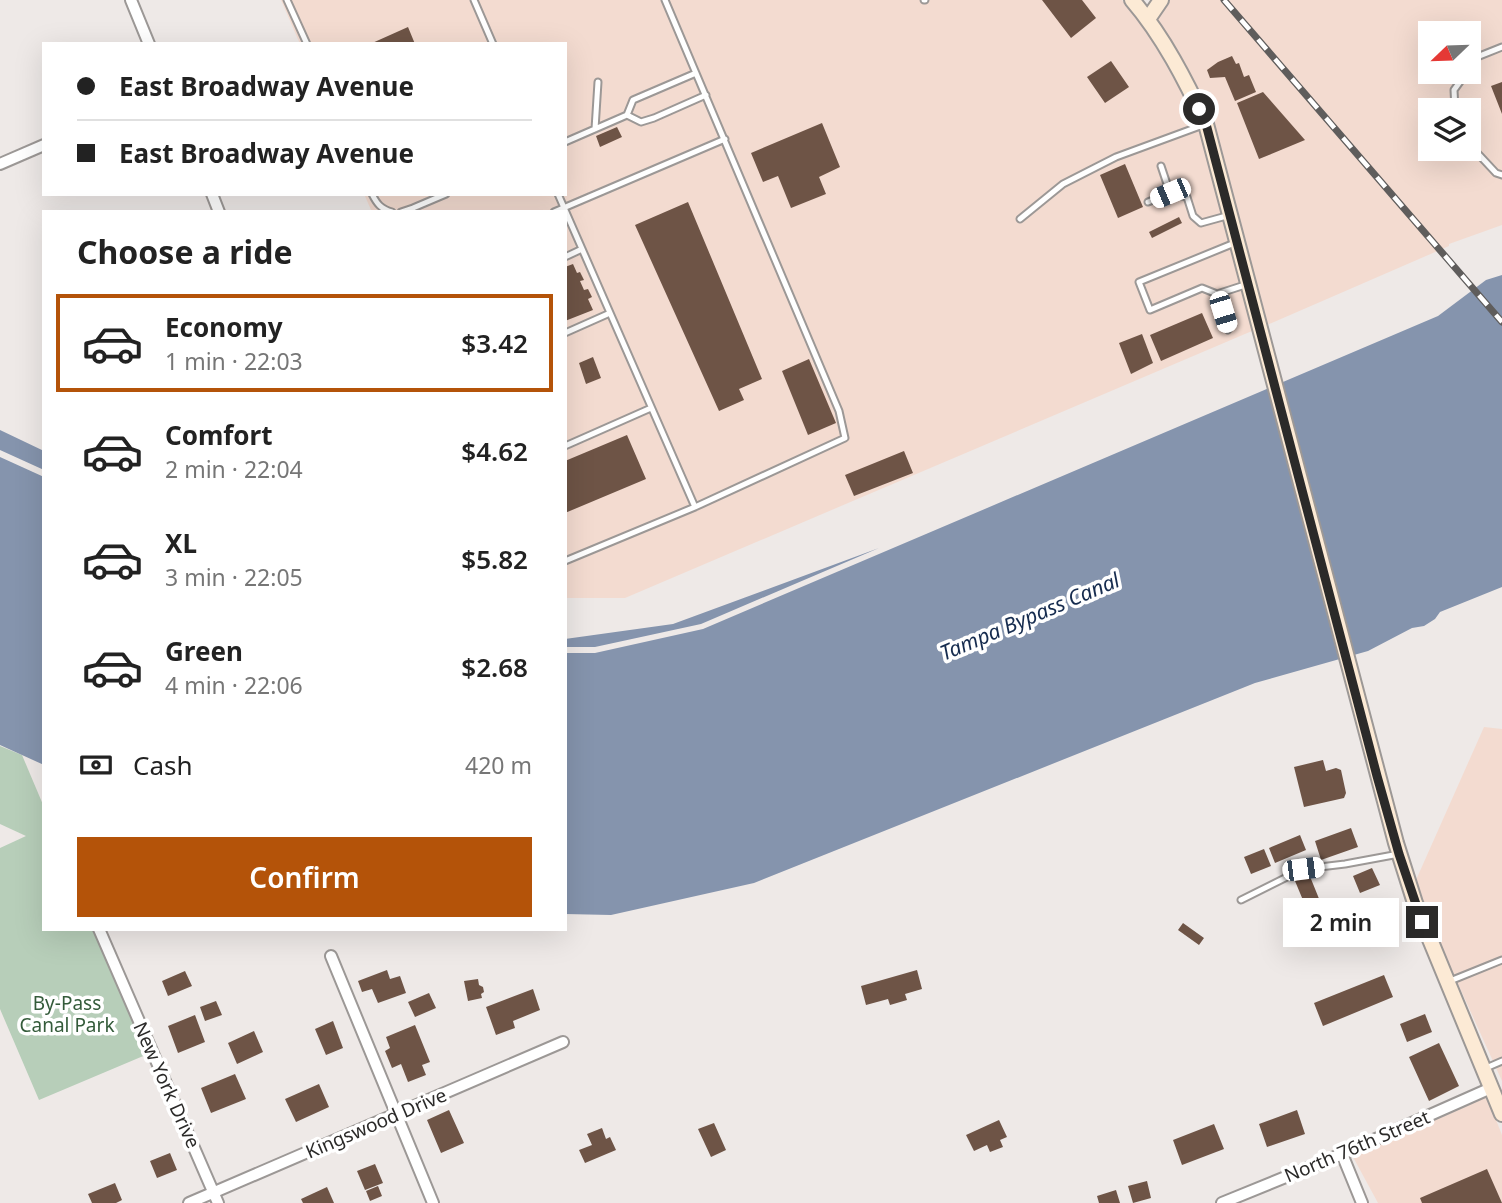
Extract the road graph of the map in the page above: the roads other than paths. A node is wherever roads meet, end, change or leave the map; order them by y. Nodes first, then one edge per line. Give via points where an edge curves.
1 (131, 0) edge
2 (287, 0) edge
3 (474, 0) edge
4 (665, 0) edge
5 (1132, 0) edge
6 (1161, 0) edge
7 (1149, 19) junction
8 (148, 42) edge
9 (306, 42) edge
10 (492, 42) edge
11 (1502, 47) edge
12 (1481, 56) edge
13 (696, 73) junction
14 (598, 82) dead end
15 (706, 95) junction
16 (627, 115) junction
17 (1206, 124) junction
18 (595, 129) junction
19 (725, 139) junction
20 (567, 141) edge
21 (42, 146) edge
22 (1481, 157) edge
23 (0, 164) edge
24 (1161, 166) dead end
25 (1502, 175) edge
26 (1170, 193) junction
27 (373, 196) edge
28 (441, 196) edge
29 (559, 196) edge
30 (1148, 202) dead end
31 (564, 207) junction
32 (384, 210) edge
33 (407, 210) edge
34 (558, 210) edge
35 (565, 210) edge
36 (567, 214) edge
37 (1230, 215) junction
38 (1020, 219) dead end
39 (1237, 242) junction
40 (582, 249) junction
41 (567, 256) edge
42 (1248, 284) junction
43 (1217, 295) junction
44 (610, 313) junction
45 (1228, 330) dead end
46 (567, 332) edge
47 (651, 408) junction
48 (567, 445) edge
49 (695, 508) junction
50 (567, 560) edge
51 (1399, 854) junction
52 (1241, 900) dead end
53 (100, 931) edge
54 (331, 956) dead end
55 (1502, 960) edge
56 (1447, 982) junction
57 (563, 1042) dead end
58 (1502, 1061) edge
59 (1483, 1069) junction
60 (1491, 1088) junction
61 (396, 1114) junction
62 (1502, 1114) edge
63 (1342, 1154) junction
64 (216, 1198) edge
65 (189, 1203) edge
66 (433, 1203) edge
67 (1222, 1203) edge
68 (1362, 1203) edge

1 - 8 street
2 - 9 lane
3 - 10 lane
4 - 13 lane
5 - 7 main road
6 - 7 main road
7 - 17 main road
11 - 12 lane
13 - 15 lane
13 - 16 lane via 633,100
14 - 18 lane
15 - 16 lane via 641,122
15 - 19 lane
16 - 18 lane
17 - 37 main road
17 - 38 lane via 1084,173
18 - 20 lane
19 - 31 lane
19 - 49 lane via 839,411 845,438
21 - 23 street
22 - 25 lane
24 - 26 lane
26 - 30 lane
26 - 37 lane via 1187,197 1193,216 1201,223
27 - 32 lane
28 - 33 lane
29 - 31 lane
31 - 34 lane
31 - 35 lane
36 - 40 lane
37 - 39 main road
39 - 42 main road
39 - 43 lane via 1139,282 1150,310 1202,288
40 - 41 lane
40 - 44 lane
42 - 43 lane
42 - 51 main road
43 - 45 lane
44 - 46 lane
44 - 47 lane
47 - 48 lane
47 - 49 lane
49 - 50 lane
51 - 52 lane via 1303,869
51 - 56 main road
53 - 64 street, New York Drive
54 - 61 street
55 - 56 lane
56 - 59 main road
57 - 61 street, Kingswood Drive
58 - 59 lane
59 - 60 main road
60 - 62 main road
60 - 63 street, North 76th Street
61 - 64 street, Kingswood Drive
61 - 66 street
63 - 67 street, North 76th Street
63 - 68 street
64 - 65 street, Kingswood Drive

